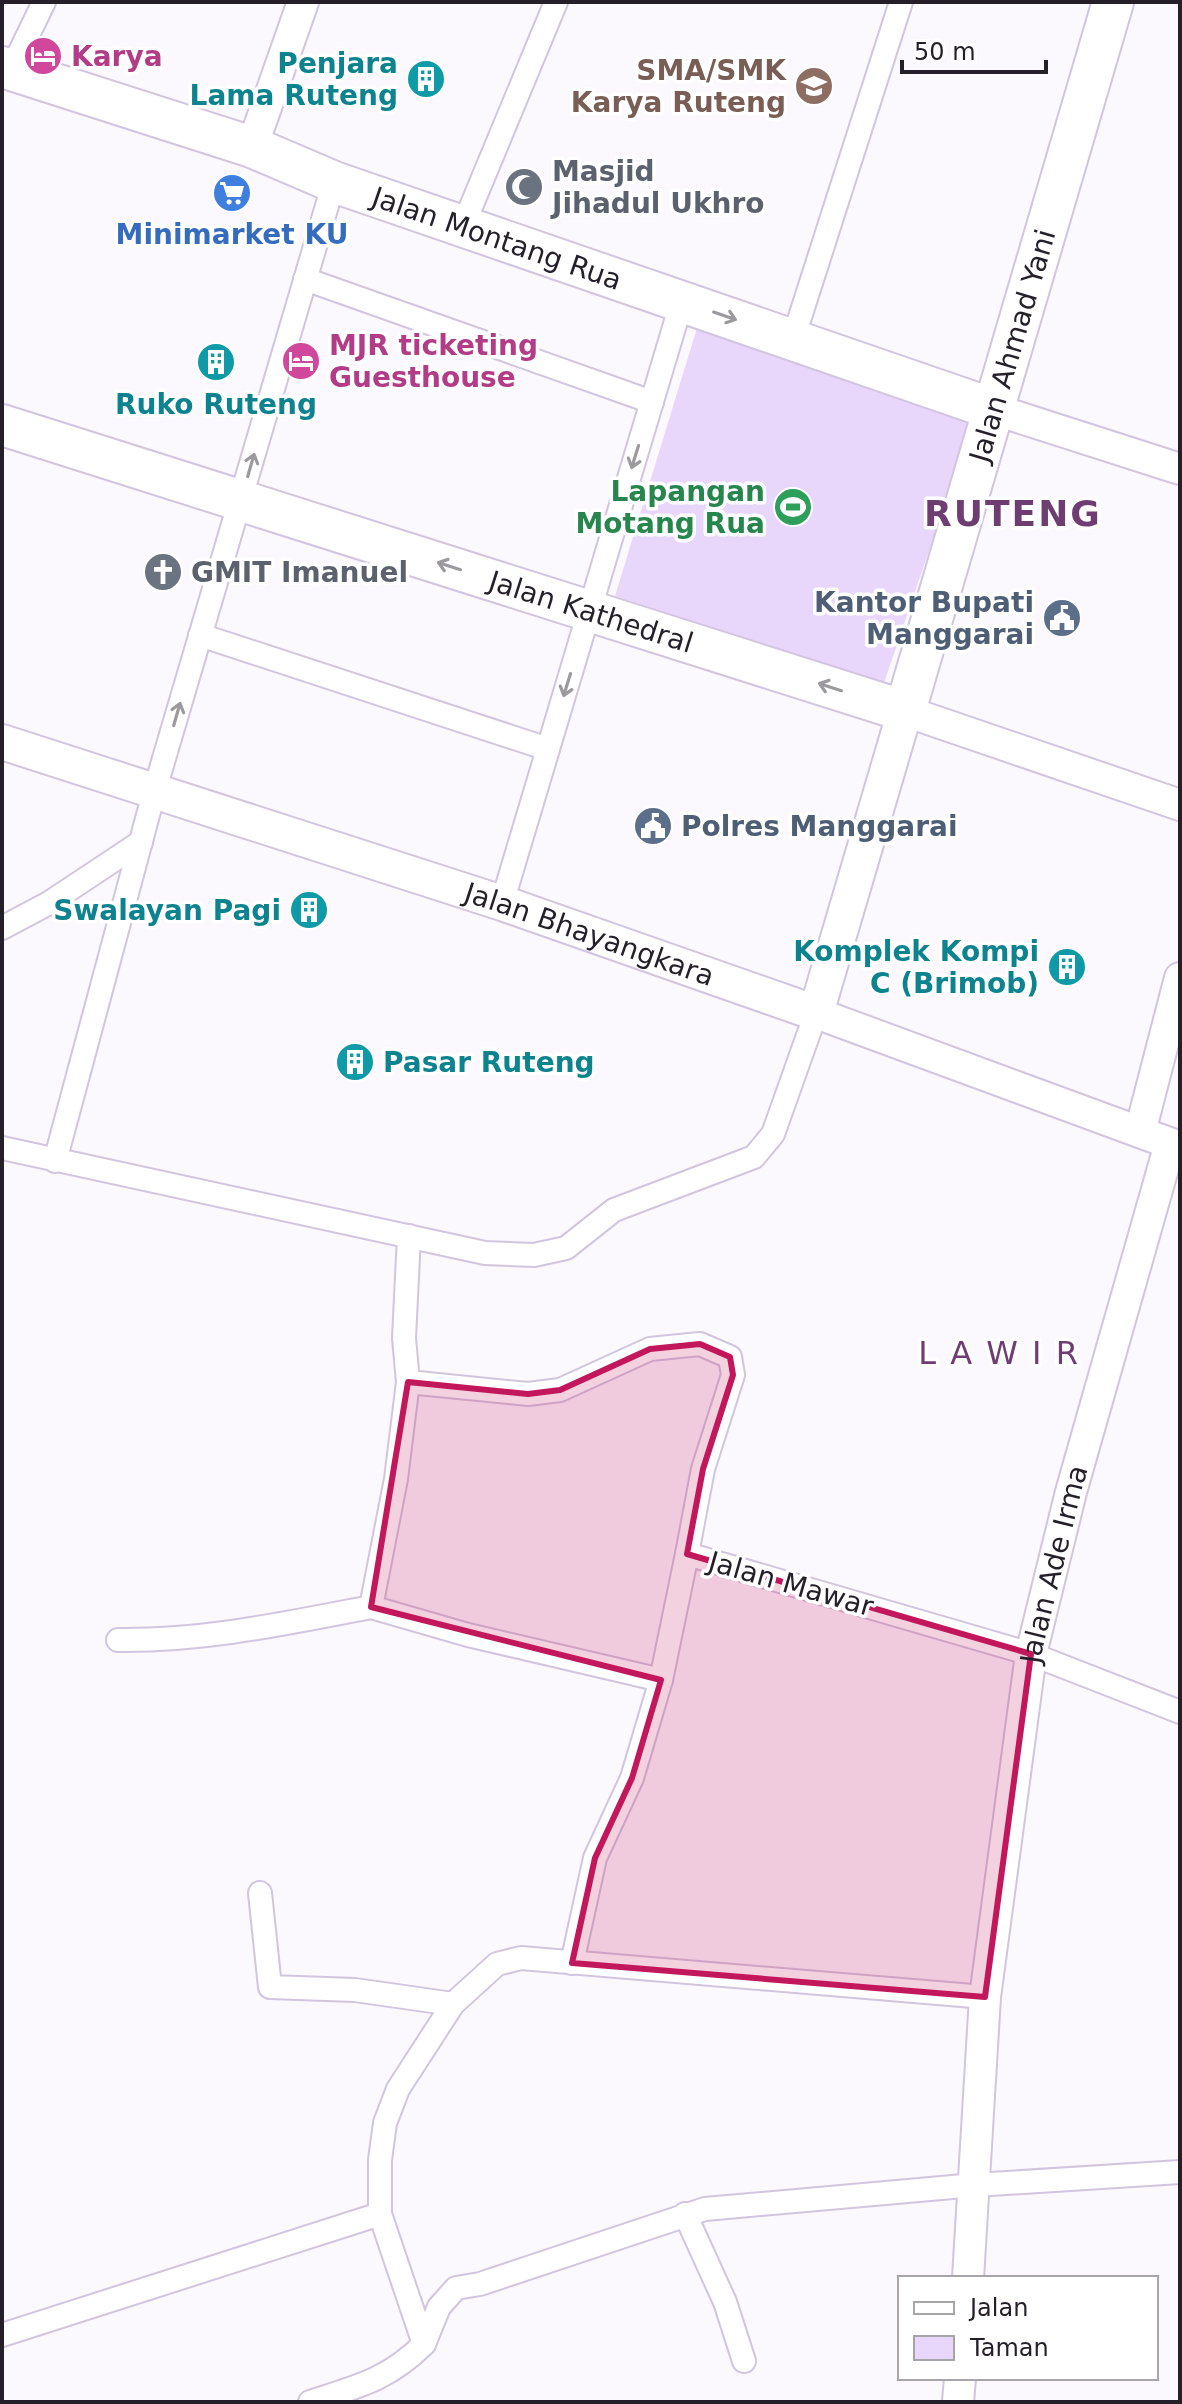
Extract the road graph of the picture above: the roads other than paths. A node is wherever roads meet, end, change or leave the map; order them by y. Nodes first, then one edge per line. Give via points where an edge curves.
1 (44, 2) edge
2 (303, 2) edge
3 (556, 2) edge
4 (901, 2) edge
5 (1113, 2) edge
6 (6, 69) edge
7 (252, 147) junction
8 (334, 182) junction
9 (463, 226) junction
10 (305, 279) junction
11 (682, 301) junction
12 (793, 339) junction
13 (652, 402) junction
14 (993, 409) junction
15 (2, 425) edge
16 (1180, 469) edge
17 (240, 499) junction
18 (589, 610) junction
19 (200, 635) junction
20 (905, 711) junction
21 (2, 742) edge
22 (548, 749) junction
23 (155, 789) junction
24 (1180, 805) edge
25 (141, 842) junction
26 (502, 903) junction
27 (2, 928) edge
28 (1180, 978) edge
29 (816, 1013) junction
30 (1140, 1132) junction
31 (1175, 1145) edge
32 (2, 1148) edge
33 (55, 1161) junction
34 (409, 1236) junction
35 (408, 1382) junction
36 (687, 1554) junction
37 (371, 1607) junction
38 (118, 1640) dead end
39 (1031, 1654) junction
40 (661, 1680) junction
41 (1180, 1712) edge
42 (260, 1893) dead end
43 (572, 1963) junction
44 (985, 1997) junction
45 (453, 2004) junction
46 (1180, 2172) edge
47 (975, 2185) junction
48 (380, 2214) junction
49 (685, 2214) junction
50 (968, 2276) edge
51 (2, 2335) edge
52 (424, 2344) junction
53 (744, 2361) dead end
54 (960, 2380) edge
55 (310, 2402) edge
56 (958, 2402) edge

1 - 6 street
2 - 7 street
3 - 9 street
4 - 12 street
5 - 14 highway, Jalan Ahmad Yani
6 - 7 highway, Jalan Montang Rua
7 - 8 highway, Jalan Montang Rua
8 - 9 highway, Jalan Montang Rua
8 - 10 street
9 - 11 highway, Jalan Montang Rua
10 - 13 street
17 -> 10 street
11 -> 12 highway, Jalan Montang Rua
11 - 13 street
12 - 14 highway, Jalan Montang Rua
13 -> 18 street
14 - 16 street
14 - 20 highway, Jalan Ahmad Yani
15 - 17 highway, Jalan Kathedral
18 -> 17 highway, Jalan Kathedral
17 - 19 street
20 -> 18 highway, Jalan Kathedral
18 -> 22 street
19 - 22 street
23 -> 19 street
20 - 24 street, Jalan Kathedral
20 - 29 main road, Jalan Ahmad Yani
21 - 23 main road, Jalan Bhayangkara
22 - 26 street
23 - 25 street
23 - 26 main road, Jalan Bhayangkara
25 - 27 street
25 - 33 street
26 - 29 main road, Jalan Bhayangkara
28 - 30 street
29 - 30 street, Jalan Bhayangkara
29 - 34 street via 773,1134 754,1157 614,1210 566,1248 534,1255 485,1253
30 - 31 street, Jalan Bhayangkara
31 - 39 street, Jalan Ade Irma via 1071,1492
32 - 33 street
33 - 34 street
34 - 35 street via 404,1338
35 - 36 street, Jalan Mawar via 528,1394 560,1390 650,1349 700,1344 726,1352 733,1375 703,1469
35 - 37 street
36 - 39 street, Jalan Mawar
36 - 40 street
37 - 38 street via 251,1632
37 - 40 street
39 - 41 street, Jalan Mawar
39 - 44 street, Jalan Ade Irma
40 - 43 street via 632,1778 595,1858
42 - 45 street via 270,1987 355,1990
43 - 44 street
43 - 45 street via 508,1960 479,1977
44 - 47 street, Jalan Ade Irma
45 - 48 street via 398,2089 385,2123
46 - 47 street
47 - 49 street
47 - 50 street, Jalan Ade Irma
48 - 51 street
48 - 52 street
49 - 52 street via 456,2288 439,2307
49 - 53 street via 725,2302
52 - 55 street via 378,2380
54 - 56 street

